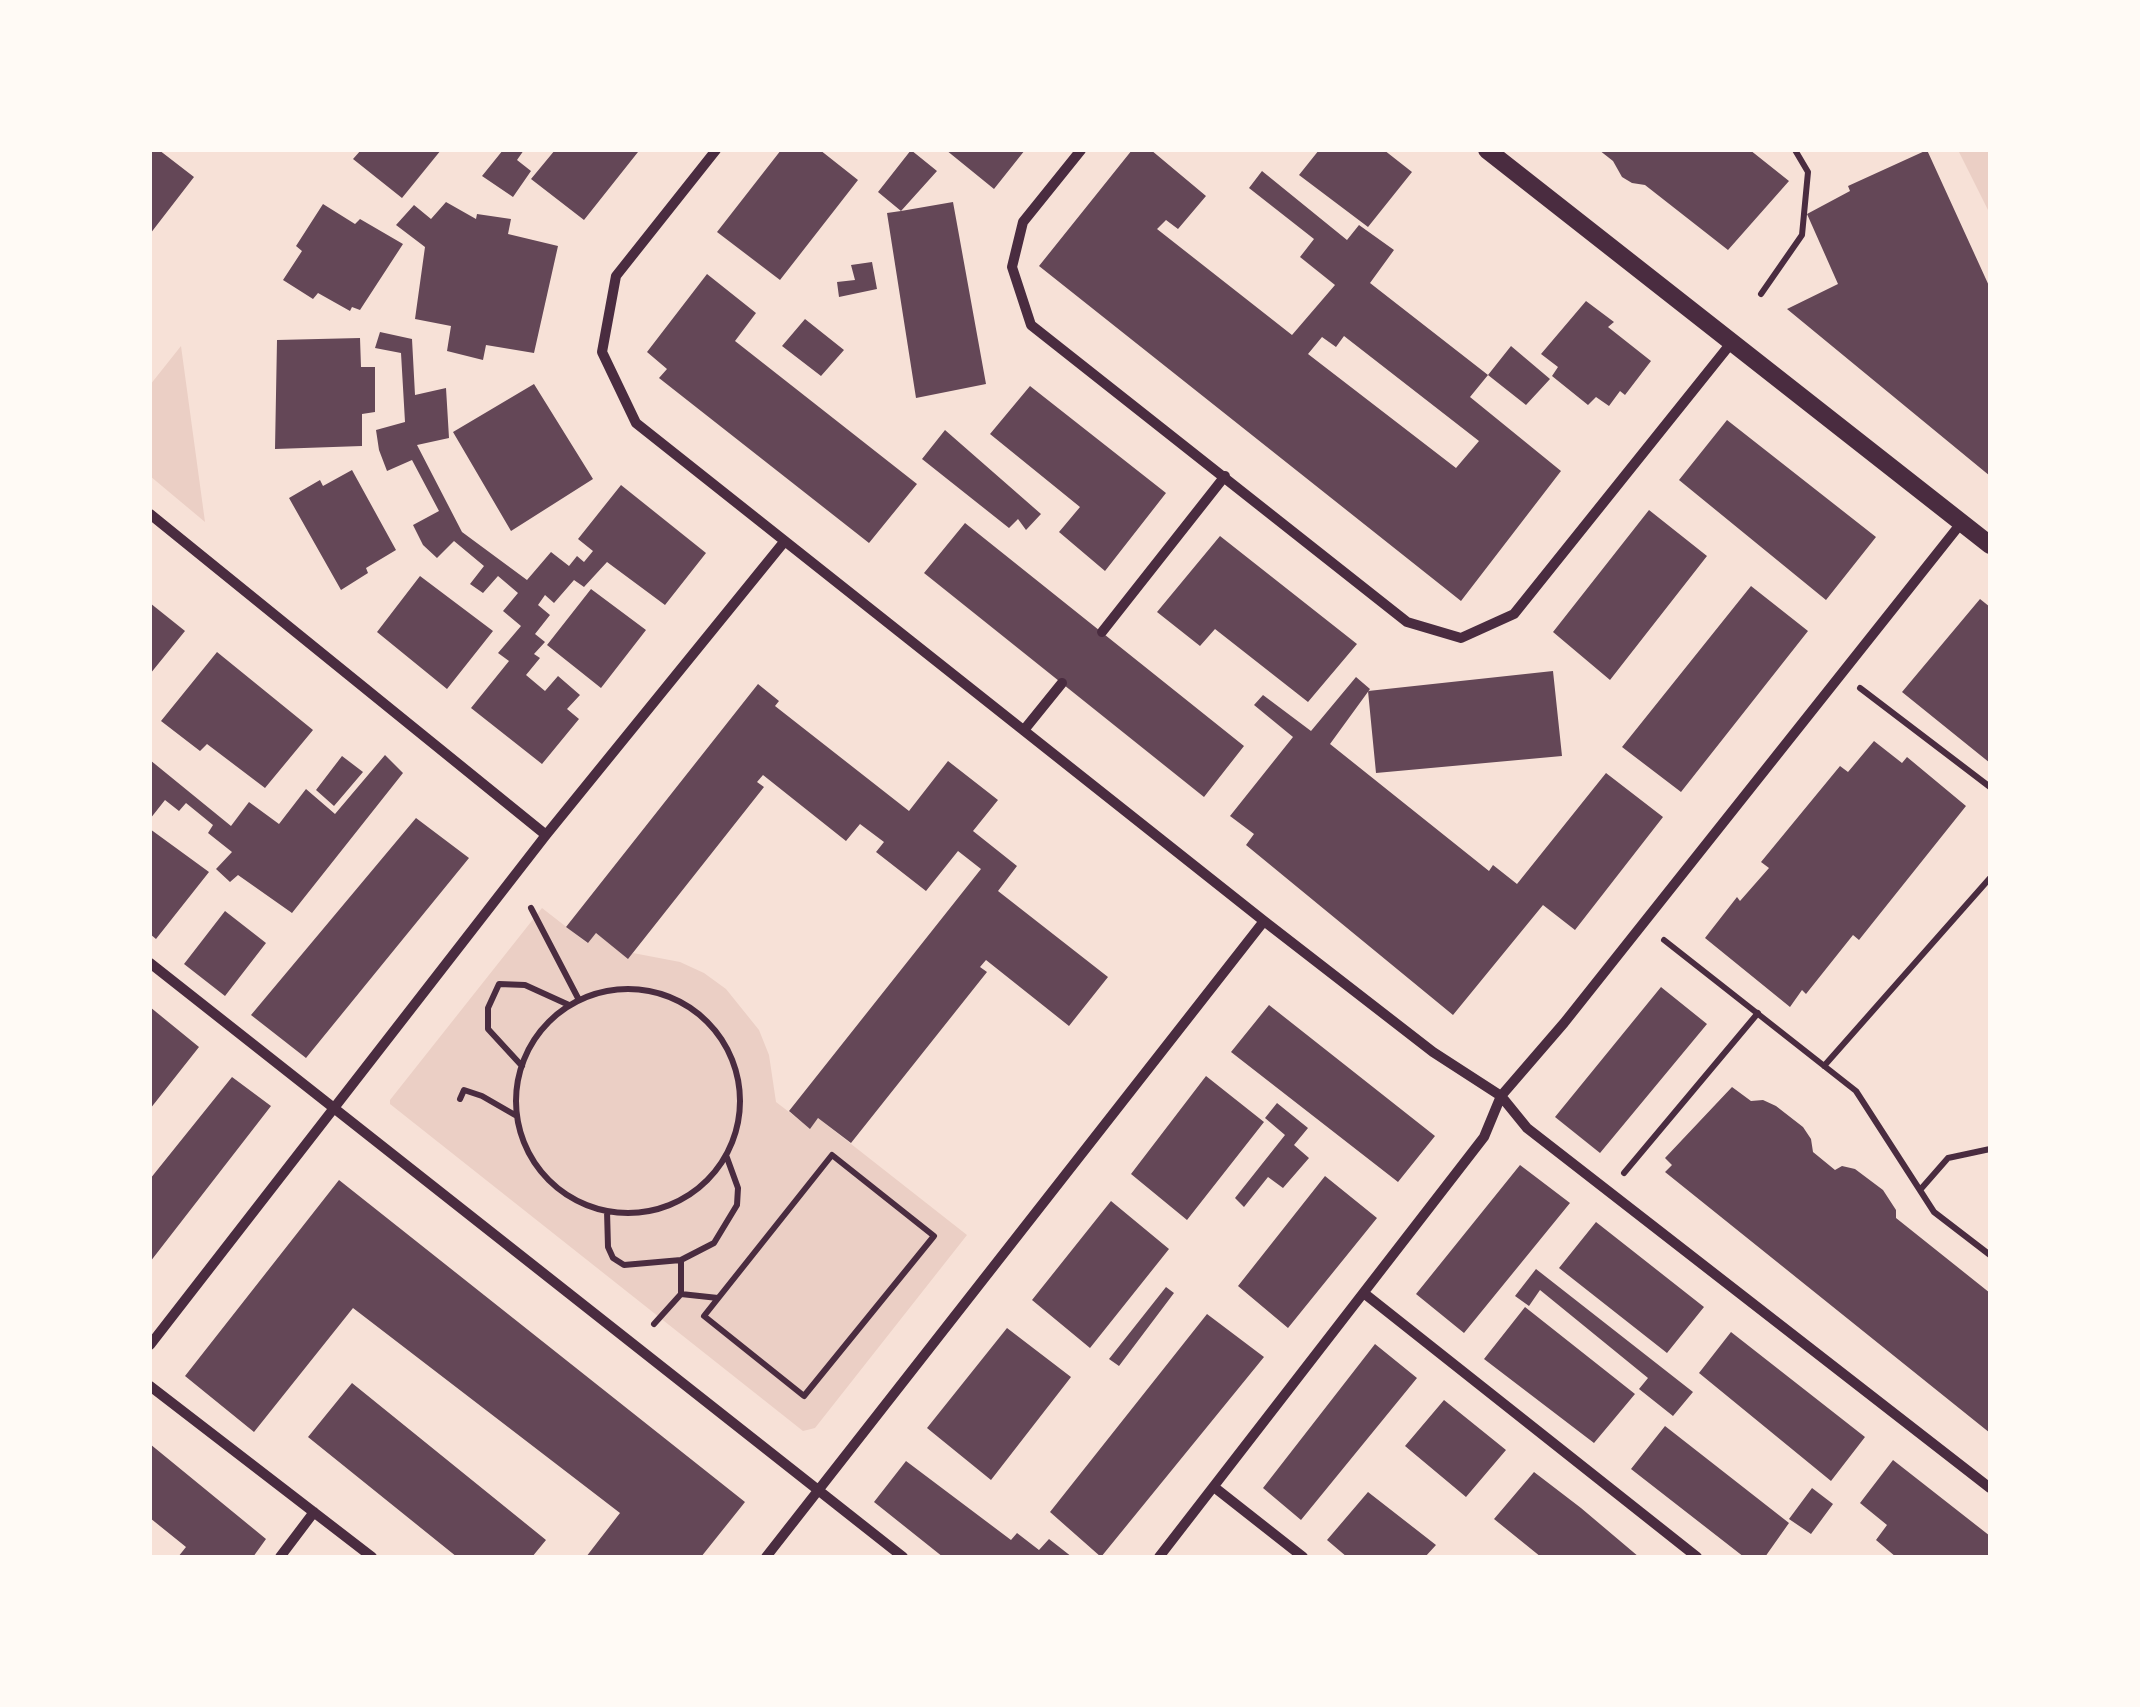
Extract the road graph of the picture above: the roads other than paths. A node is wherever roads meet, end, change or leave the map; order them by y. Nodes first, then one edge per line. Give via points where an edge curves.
1 (716, 150) edge
2 (1081, 150) edge
3 (1487, 150) edge
4 (1732, 342) junction
5 (1225, 476) junction
6 (150, 514) edge
7 (1962, 522) junction
8 (784, 542) junction
9 (1990, 545) edge
10 (1102, 632) dead end
11 (1062, 683) dead end
12 (1024, 730) junction
13 (546, 835) junction
14 (1264, 922) junction
15 (150, 963) edge
16 (1501, 1096) junction
17 (334, 1109) junction
18 (1365, 1294) junction
19 (150, 1346) edge
20 (150, 1386) edge
21 (1214, 1487) junction
22 (1990, 1488) edge
23 (818, 1490) junction
24 (314, 1512) junction
25 (280, 1557) edge
26 (372, 1557) edge
27 (766, 1557) edge
28 (903, 1557) edge
29 (1159, 1557) edge
30 (1302, 1557) edge
31 (1697, 1557) edge

1 - 8 street via 616,276 602,352 636,423
2 - 5 street via 1023,222 1012,267 1032,325
3 - 4 street
4 - 5 street via 1514,614 1461,638 1407,622
4 - 7 street
5 - 10 street
6 - 13 street
7 - 9 street
7 - 16 street
8 - 12 street
8 - 13 street
11 - 12 street
12 - 14 street
13 - 17 street
14 - 16 street
14 - 23 street
15 - 17 street
16 - 18 street via 1484,1138
16 - 22 street via 1527,1128
17 - 19 street
17 - 23 street
18 - 21 street
18 - 31 street
20 - 24 street
21 - 29 street
21 - 30 street
23 - 27 street
23 - 28 street
24 - 25 street
24 - 26 street

